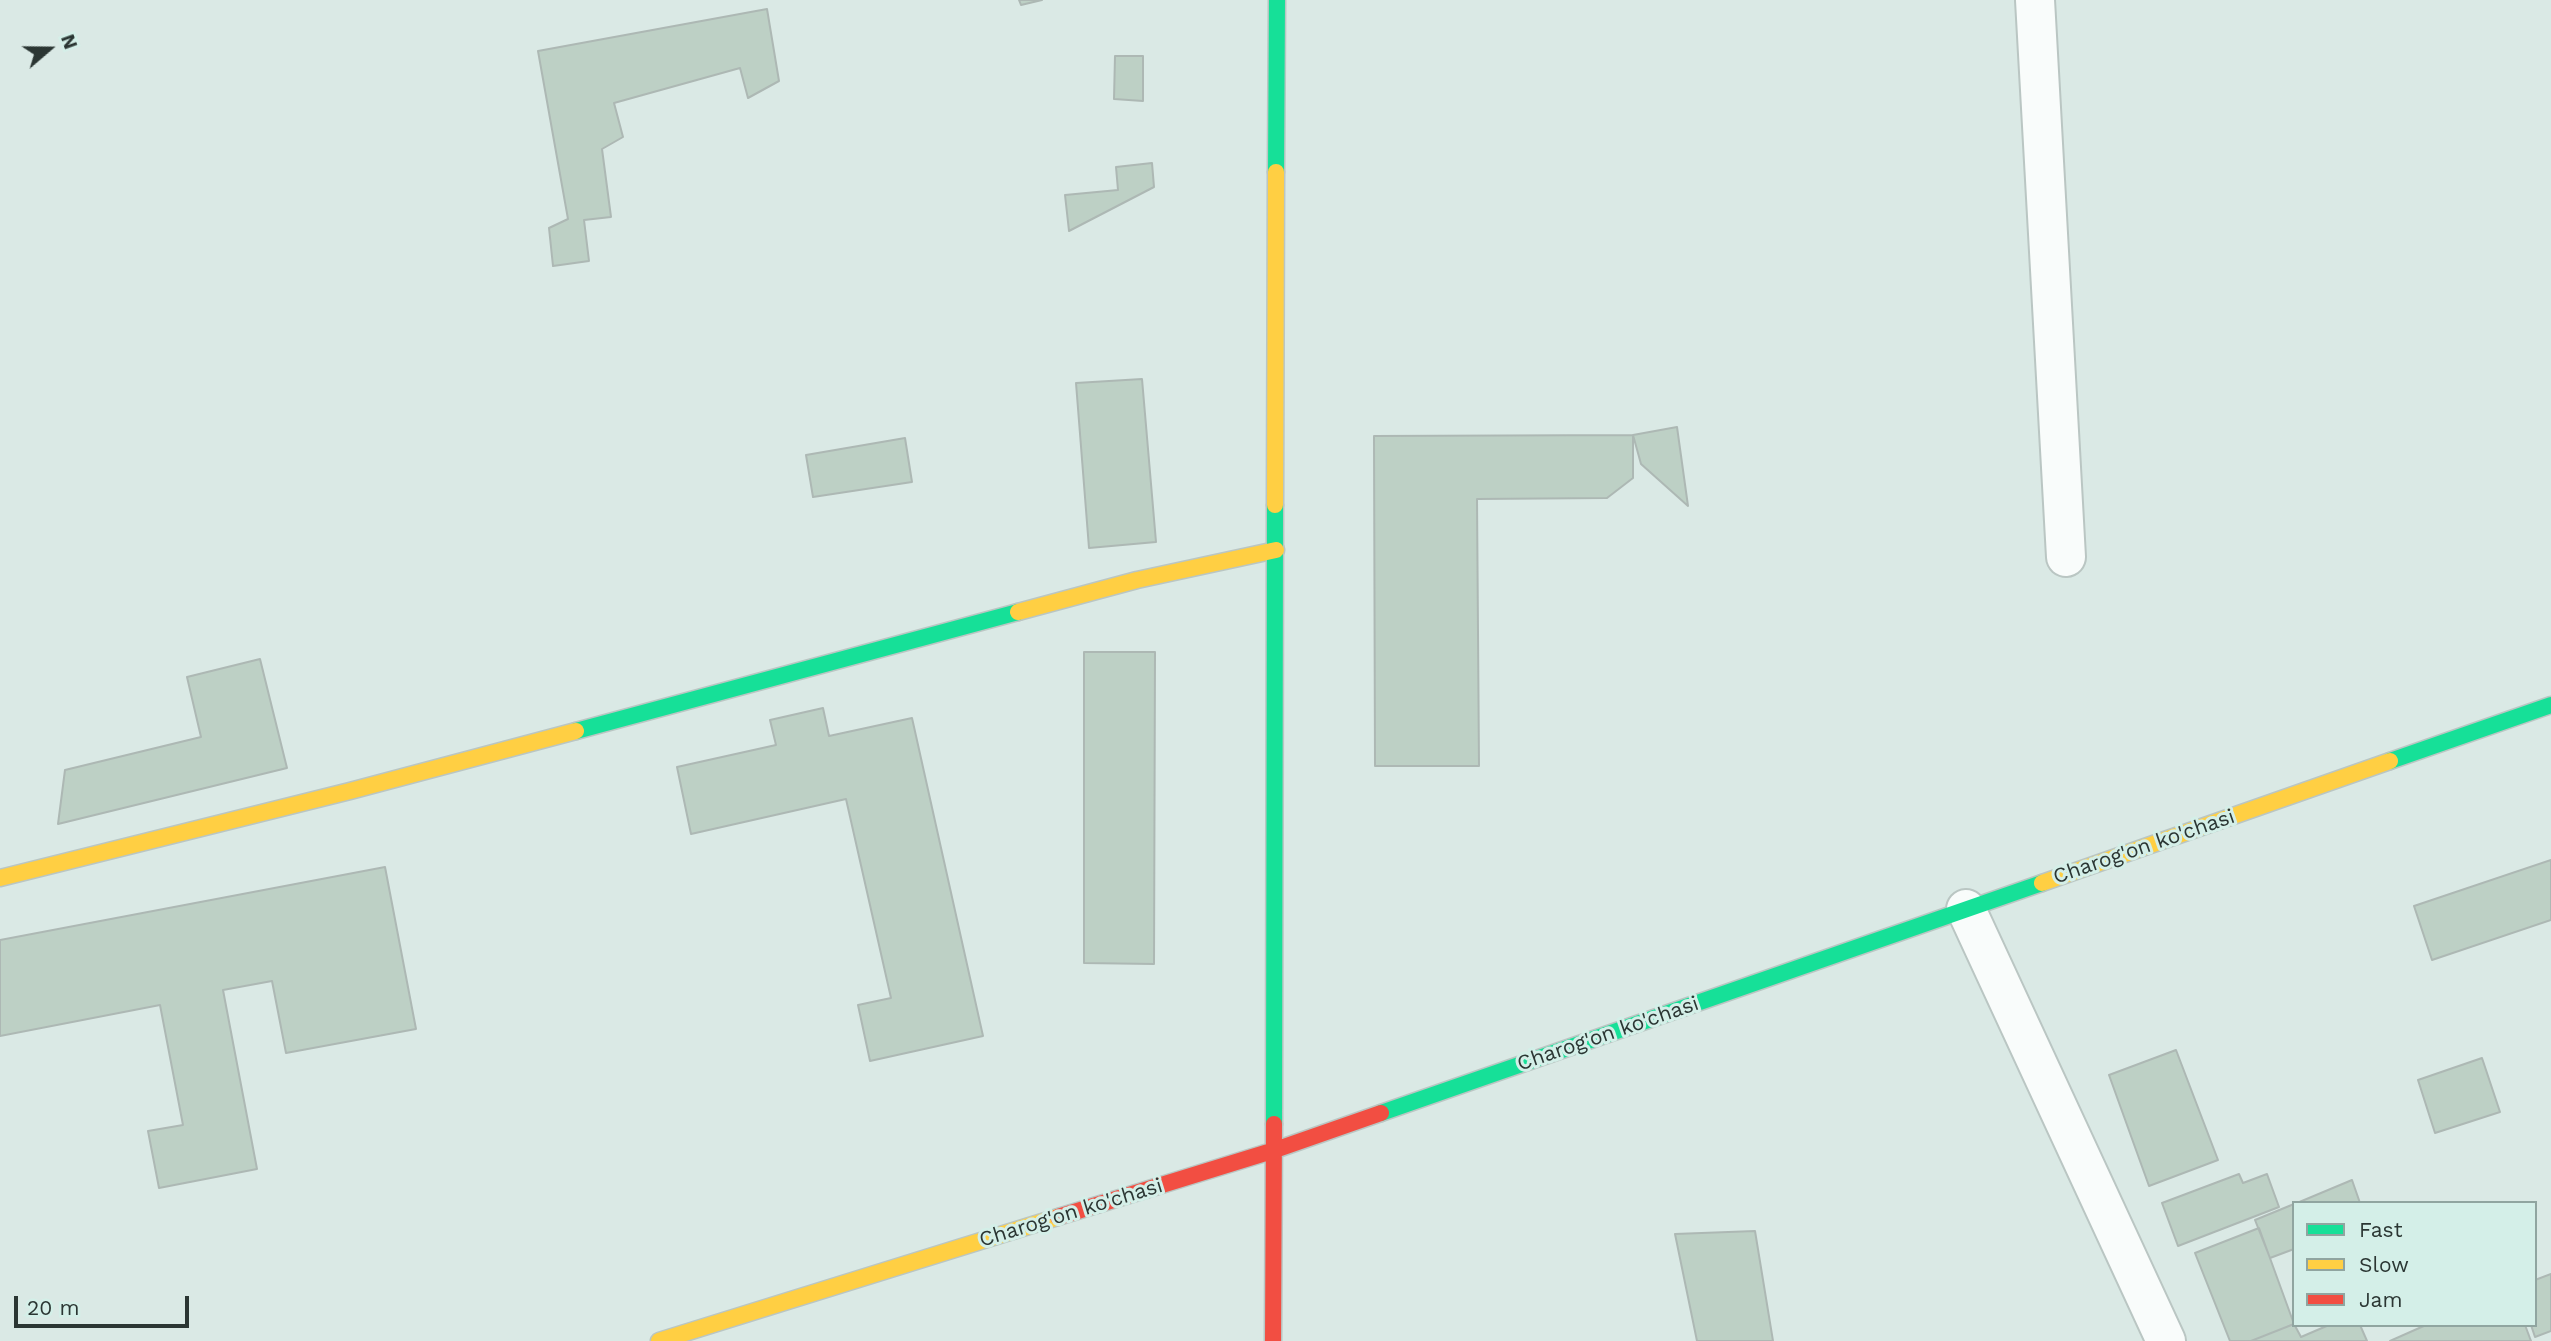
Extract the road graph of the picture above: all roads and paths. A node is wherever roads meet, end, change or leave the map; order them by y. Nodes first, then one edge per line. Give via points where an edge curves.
1 (1277, 0) edge
2 (2035, 0) edge
3 (1276, 550) junction
4 (2066, 557) dead end
5 (2551, 705) edge
6 (0, 878) edge
7 (1966, 909) junction
8 (1275, 1150) junction
9 (659, 1341) edge
10 (1273, 1341) edge
11 (2166, 1341) edge

1 - 3 street
2 - 4 street
3 - 6 street via 1137,580 350,791
3 - 8 street
5 - 7 street, Charog'on ko'chasi
7 - 8 street, Charog'on ko'chasi
7 - 11 street
8 - 9 street, Charog'on ko'chasi
8 - 10 street

